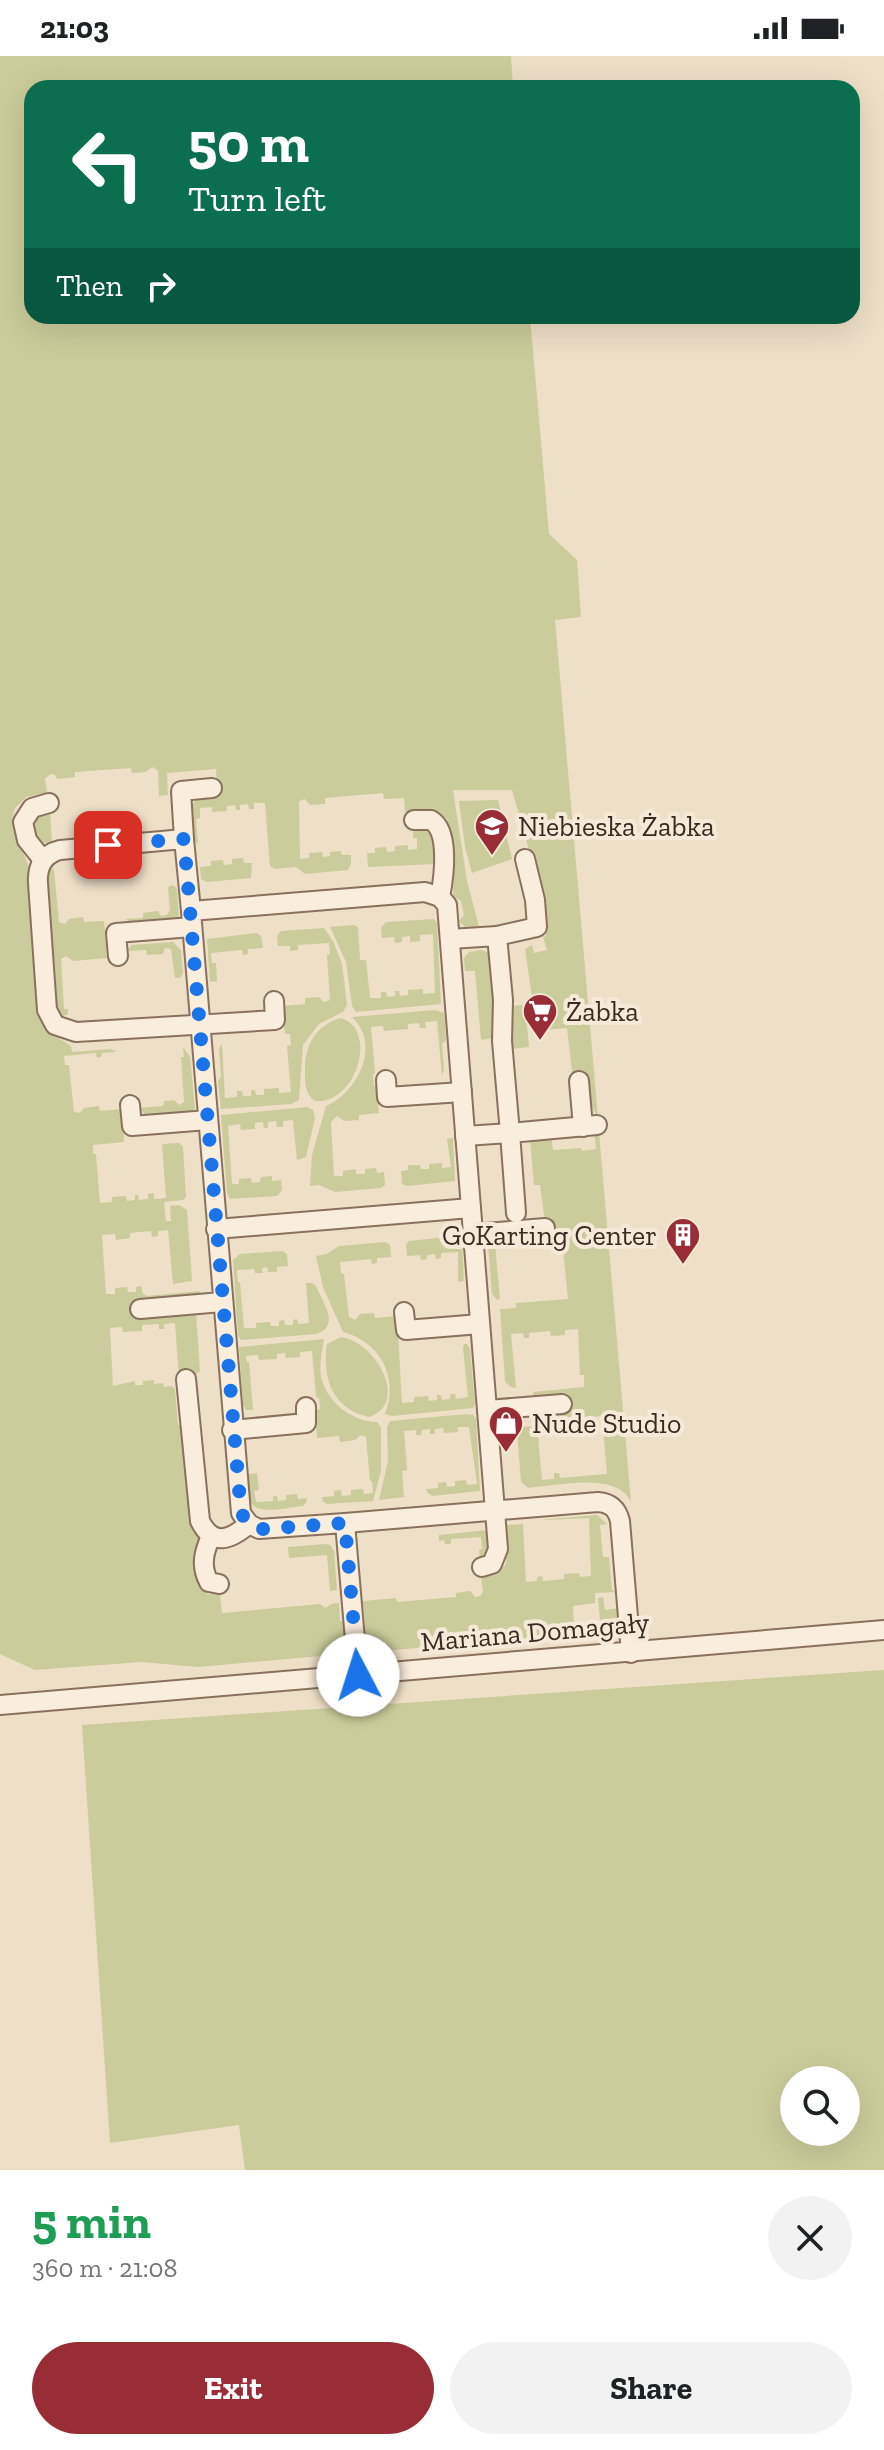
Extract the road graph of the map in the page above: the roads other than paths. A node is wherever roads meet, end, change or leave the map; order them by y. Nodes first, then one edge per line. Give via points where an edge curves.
1 (212, 788) dead end
2 (49, 803) dead end
3 (414, 820) dead end
4 (184, 839) junction
5 (525, 859) dead end
6 (43, 860) junction
7 (440, 897) junction
8 (192, 919) junction
9 (497, 936) junction
10 (450, 939) junction
11 (118, 956) dead end
12 (275, 1020) dead end
13 (200, 1024) junction
14 (579, 1081) dead end
15 (462, 1092) junction
16 (388, 1098) dead end
17 (130, 1105) dead end
18 (208, 1120) junction
19 (510, 1133) junction
20 (465, 1136) junction
21 (471, 1208) junction
22 (516, 1213) dead end
23 (545, 1228) dead end
24 (216, 1229) junction
25 (473, 1234) junction
26 (222, 1302) junction
27 (140, 1309) dead end
28 (480, 1324) junction
29 (406, 1330) dead end
30 (186, 1379) dead end
31 (562, 1404) dead end
32 (487, 1410) junction
33 (232, 1430) junction
34 (308, 1443) dead end
35 (495, 1510) junction
36 (345, 1523) junction
37 (249, 1524) junction
38 (211, 1536) junction
39 (482, 1567) dead end
40 (219, 1584) dead end
41 (884, 1630) edge
42 (631, 1653) junction
43 (358, 1675) junction
44 (0, 1705) edge

1 - 4 street via 181,791
2 - 6 street via 32,808 23,822 27,840
3 - 7 street via 431,820 440,829
4 - 6 street via 60,850
4 - 8 street
5 - 9 street via 538,934
6 - 13 street via 38,883 47,1010 55,1025 76,1032
7 - 8 street via 425,892
7 - 10 street via 448,911
8 - 11 street via 116,924
8 - 13 street
9 - 10 street
9 - 19 street
10 - 15 street
12 - 13 street
13 - 18 street
14 - 19 street via 590,1126
15 - 16 street
15 - 20 street
17 - 18 street via 132,1126
18 - 24 street
19 - 20 street
19 - 22 street
20 - 21 street
21 - 24 street
21 - 25 street
23 - 25 street
24 - 26 street
25 - 28 street
26 - 27 street
26 - 33 street
28 - 29 street
28 - 32 street
30 - 38 street via 200,1521
31 - 32 street
32 - 35 street
33 - 34 street via 306,1415
33 - 37 street via 240,1509
35 - 36 street
35 - 39 street via 498,1555
35 - 42 street via 598,1502 613,1506 620,1525
36 - 37 street via 263,1529
36 - 43 street
37 - 38 street via 228,1538
38 - 40 street via 204,1553 205,1573 209,1582
41 - 42 street, Mariana Domagały
42 - 43 street, Mariana Domagały
43 - 44 street, Mariana Domagały

